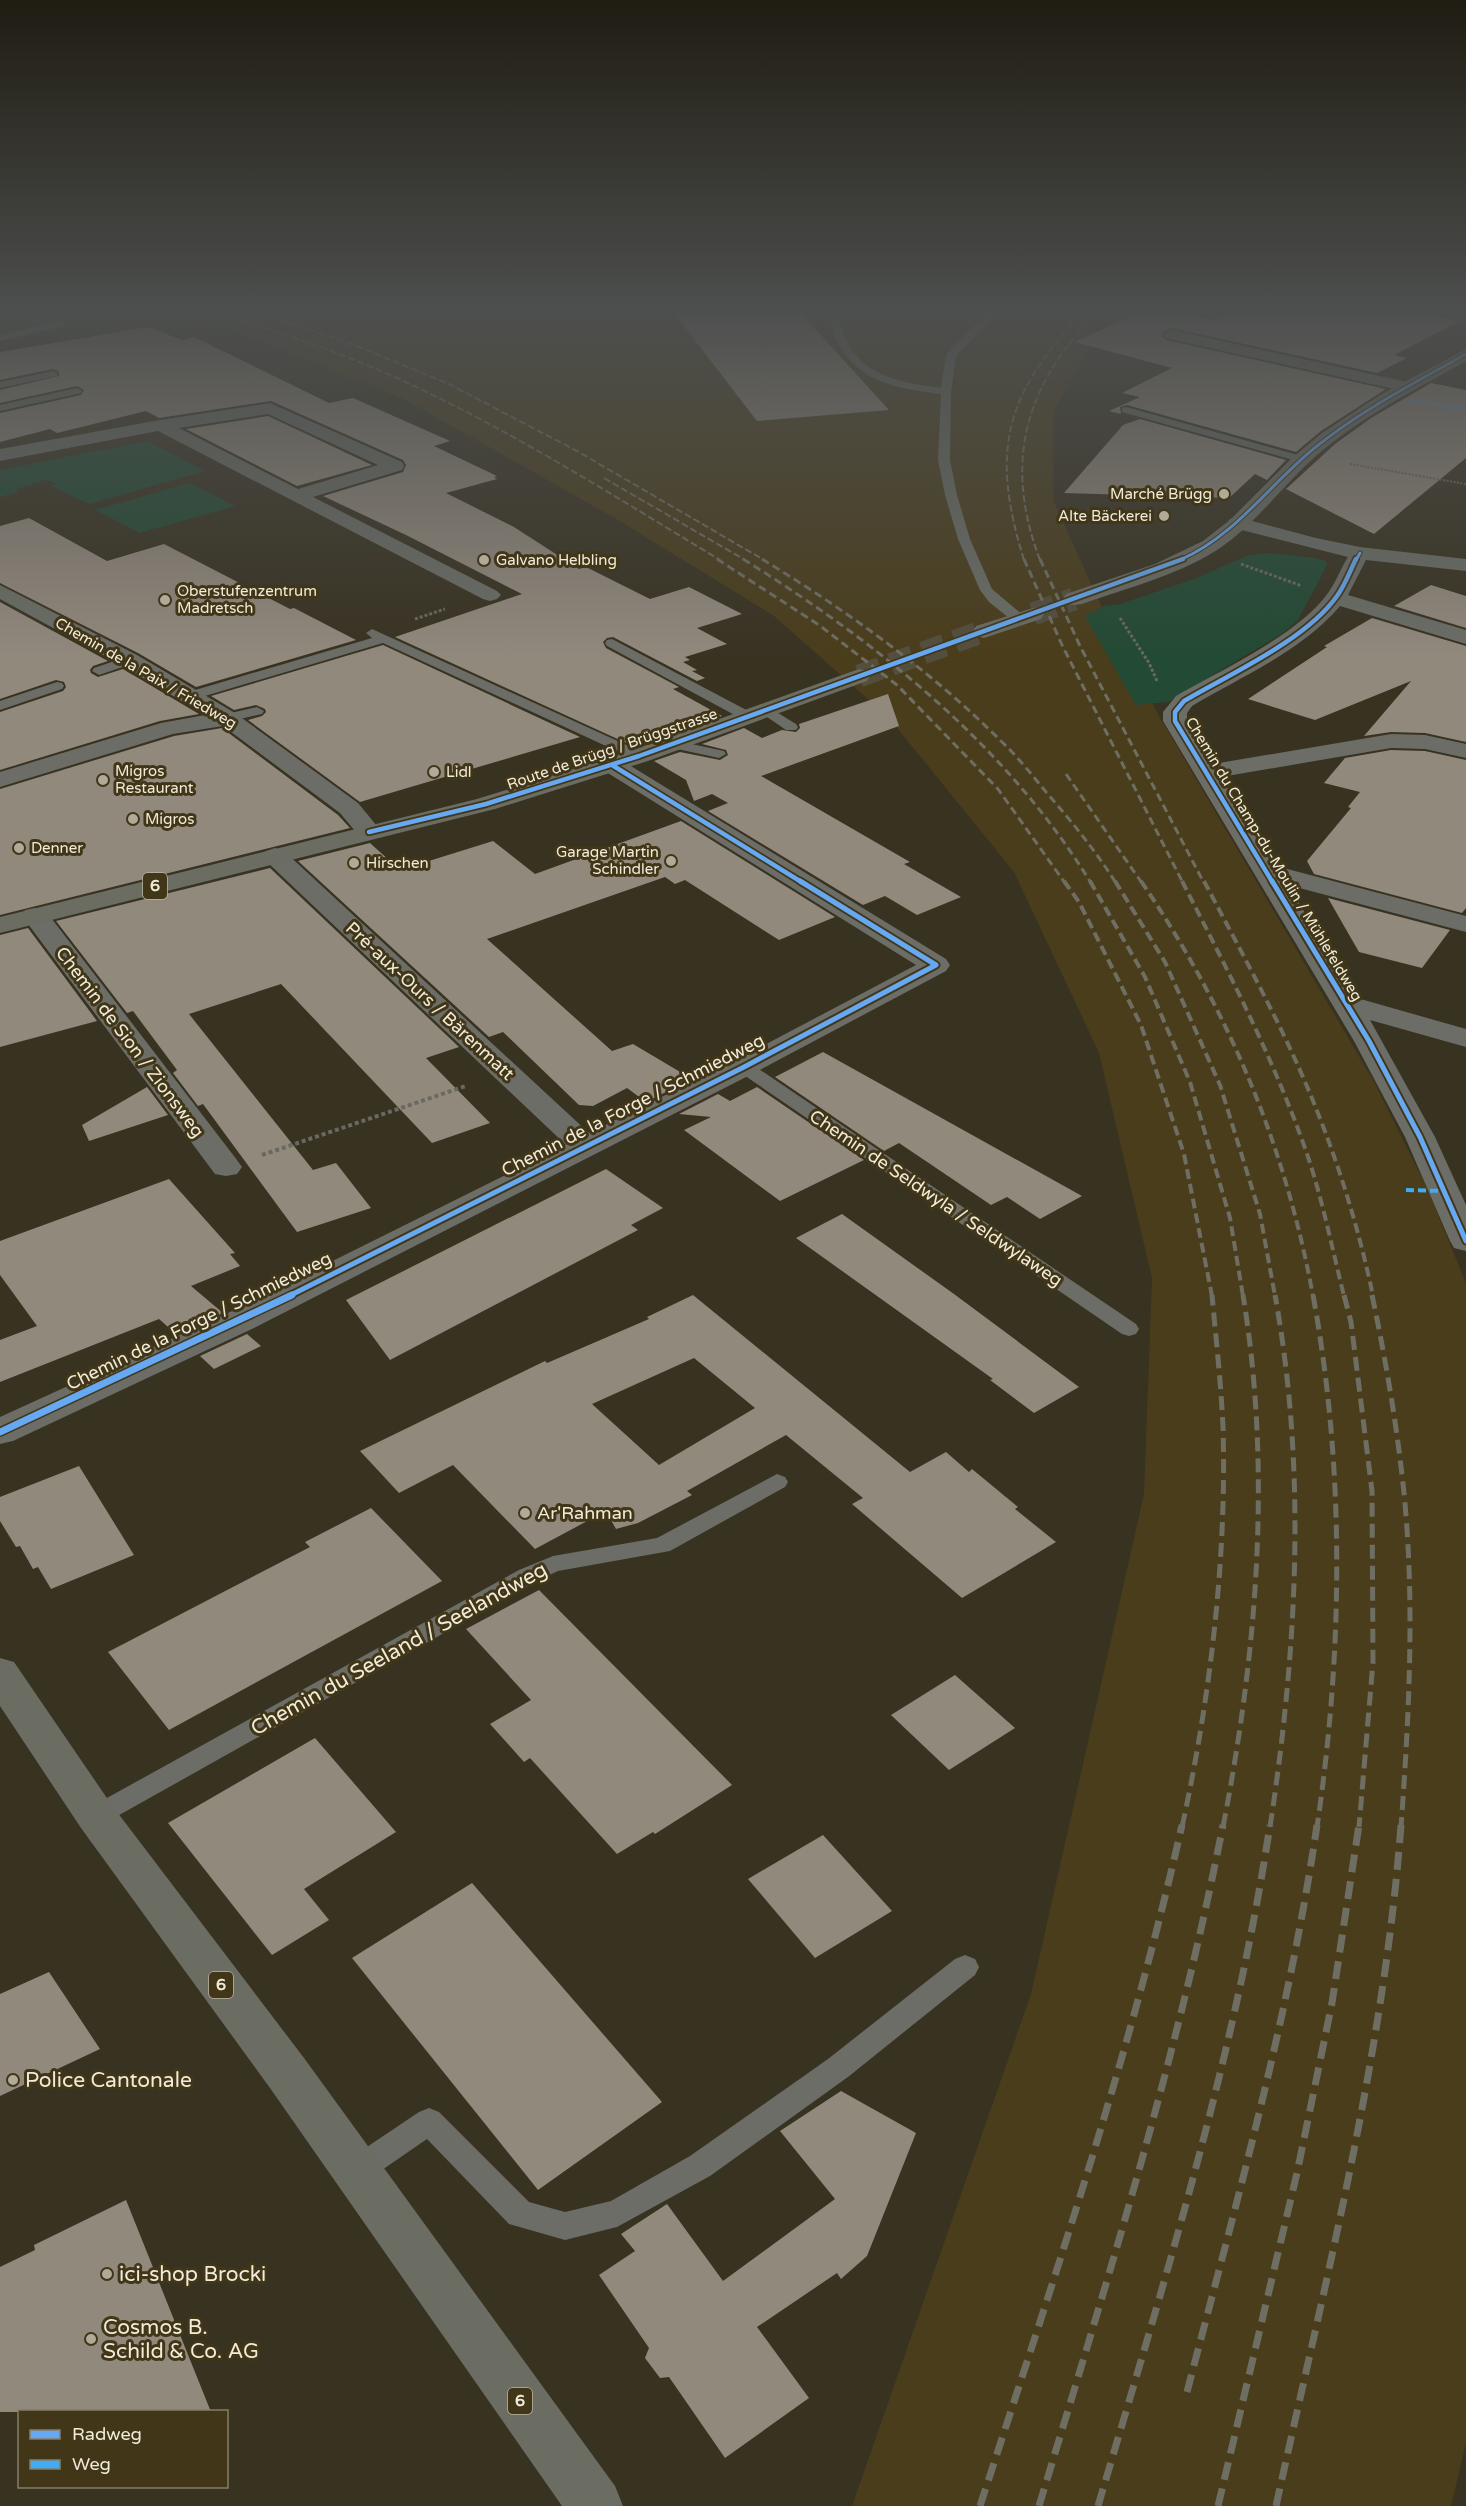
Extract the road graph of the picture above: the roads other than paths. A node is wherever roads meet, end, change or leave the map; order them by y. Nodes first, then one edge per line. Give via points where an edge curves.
1 (160, 425) joint
2 (307, 425) edge
3 (945, 425) edge
4 (1179, 425) edge
5 (1346, 425) edge
6 (0, 455) edge
7 (1301, 459) junction
8 (296, 496) junction
9 (1237, 523) junction
10 (1360, 553) junction
11 (1466, 565) edge
12 (0, 591) edge
13 (490, 595) dead end
14 (1336, 598) junction
15 (1074, 599) tunnel mouth
16 (1026, 616) joint
17 (984, 631) tunnel mouth
18 (1466, 637) edge
19 (612, 643) dead end
20 (129, 660) junction
21 (99, 670) dead end
22 (859, 676) tunnel mouth
23 (57, 686) dead end
24 (190, 696) junction
25 (0, 706) edge
26 (257, 711) dead end
27 (756, 712) junction
28 (227, 718) junction
29 (141, 724) dead end
30 (791, 727) dead end
31 (673, 744) junction
32 (1466, 751) edge
33 (719, 754) dead end
34 (625, 760) junction
35 (1206, 772) junction
36 (0, 780) edge
37 (369, 832) junction
38 (275, 856) junction
39 (1265, 871) junction
40 (34, 916) junction
41 (1466, 924) edge
42 (0, 925) edge
43 (1347, 1004) junction
44 (1466, 1038) edge
45 (744, 1067) junction
46 (585, 1146) junction
47 (225, 1167) road end
48 (1466, 1241) edge
49 (1129, 1329) dead end
50 (0, 1432) edge
51 (777, 1482) dead end
52 (6, 1694) edge
53 (96, 1816) junction
54 (965, 1967) dead end
55 (356, 2171) junction
56 (595, 2506) edge

1 - 6 street
1 - 8 street
2 - 8 street via 395,466
3 - 16 lane via 944,460 951,495 986,590 993,599
4 - 7 lane
5 - 7 main road
7 - 9 main road
8 - 13 street
9 - 10 street
9 - 15 main road via 1199,552
10 - 11 street
10 - 14 street, Chemin du Champ-du-Moulin / Mühlefeldweg
12 - 20 street, Chemin de la Paix / Friedweg
14 - 18 street
14 - 35 street, Chemin du Champ-du-Moulin / Mühlefeldweg via 1295,634 1179,706 1175,721
16 - 17 main road
19 - 27 lane
20 - 21 lane
20 - 24 street, Chemin de la Paix / Friedweg
22 - 27 main road, Route de Brügg / Brüggstrasse / 6
23 - 25 lane
24 - 28 street, Chemin de la Paix / Friedweg
24 - 34 lane via 378,636
26 - 28 lane
27 - 30 lane
27 - 31 main road, Route de Brügg / Brüggstrasse / 6
28 - 29 street via 182,718
28 - 36 street via 169,728
28 - 37 street, Chemin de la Paix / Friedweg via 349,808
31 - 33 lane
31 - 34 main road, Route de Brügg / Brüggstrasse / 6
32 - 35 street via 1414,741 1380,742
34 - 37 main road, Route de Brügg / Brüggstrasse / 6 via 486,804
34 - 45 street, Chemin de la Forge / Schmiedweg via 936,964
35 - 39 street, Chemin du Champ-du-Moulin / Mühlefeldweg
37 - 38 main road, Route de Brügg / Brüggstrasse / 6
38 - 40 main road, Route de Brügg / Brüggstrasse / 6
38 - 46 street, Pré-aux-Ours / Bärenmatt
39 - 41 street
39 - 43 street, Chemin du Champ-du-Moulin / Mühlefeldweg
40 - 42 main road, Route de Brügg / Brüggstrasse / 6
40 - 47 street, Chemin de Sion / Zionsweg
43 - 44 street
43 - 48 street, Chemin du Champ-du-Moulin / Mühlefeldweg via 1415,1128
45 - 46 street, Chemin de la Forge / Schmiedweg
45 - 49 lane, Chemin de Seldwyla / Seldwylaweg
46 - 50 street, Chemin de la Forge / Schmiedweg via 242,1320
51 - 53 lane, Chemin du Seeland / Seelandweg via 662,1545 553,1564 527,1576
52 - 53 main road, 6
53 - 55 main road, 6
54 - 55 lane via 838,2068 700,2166 617,2213 566,2226 520,2214 429,2121
55 - 56 main road, 6

